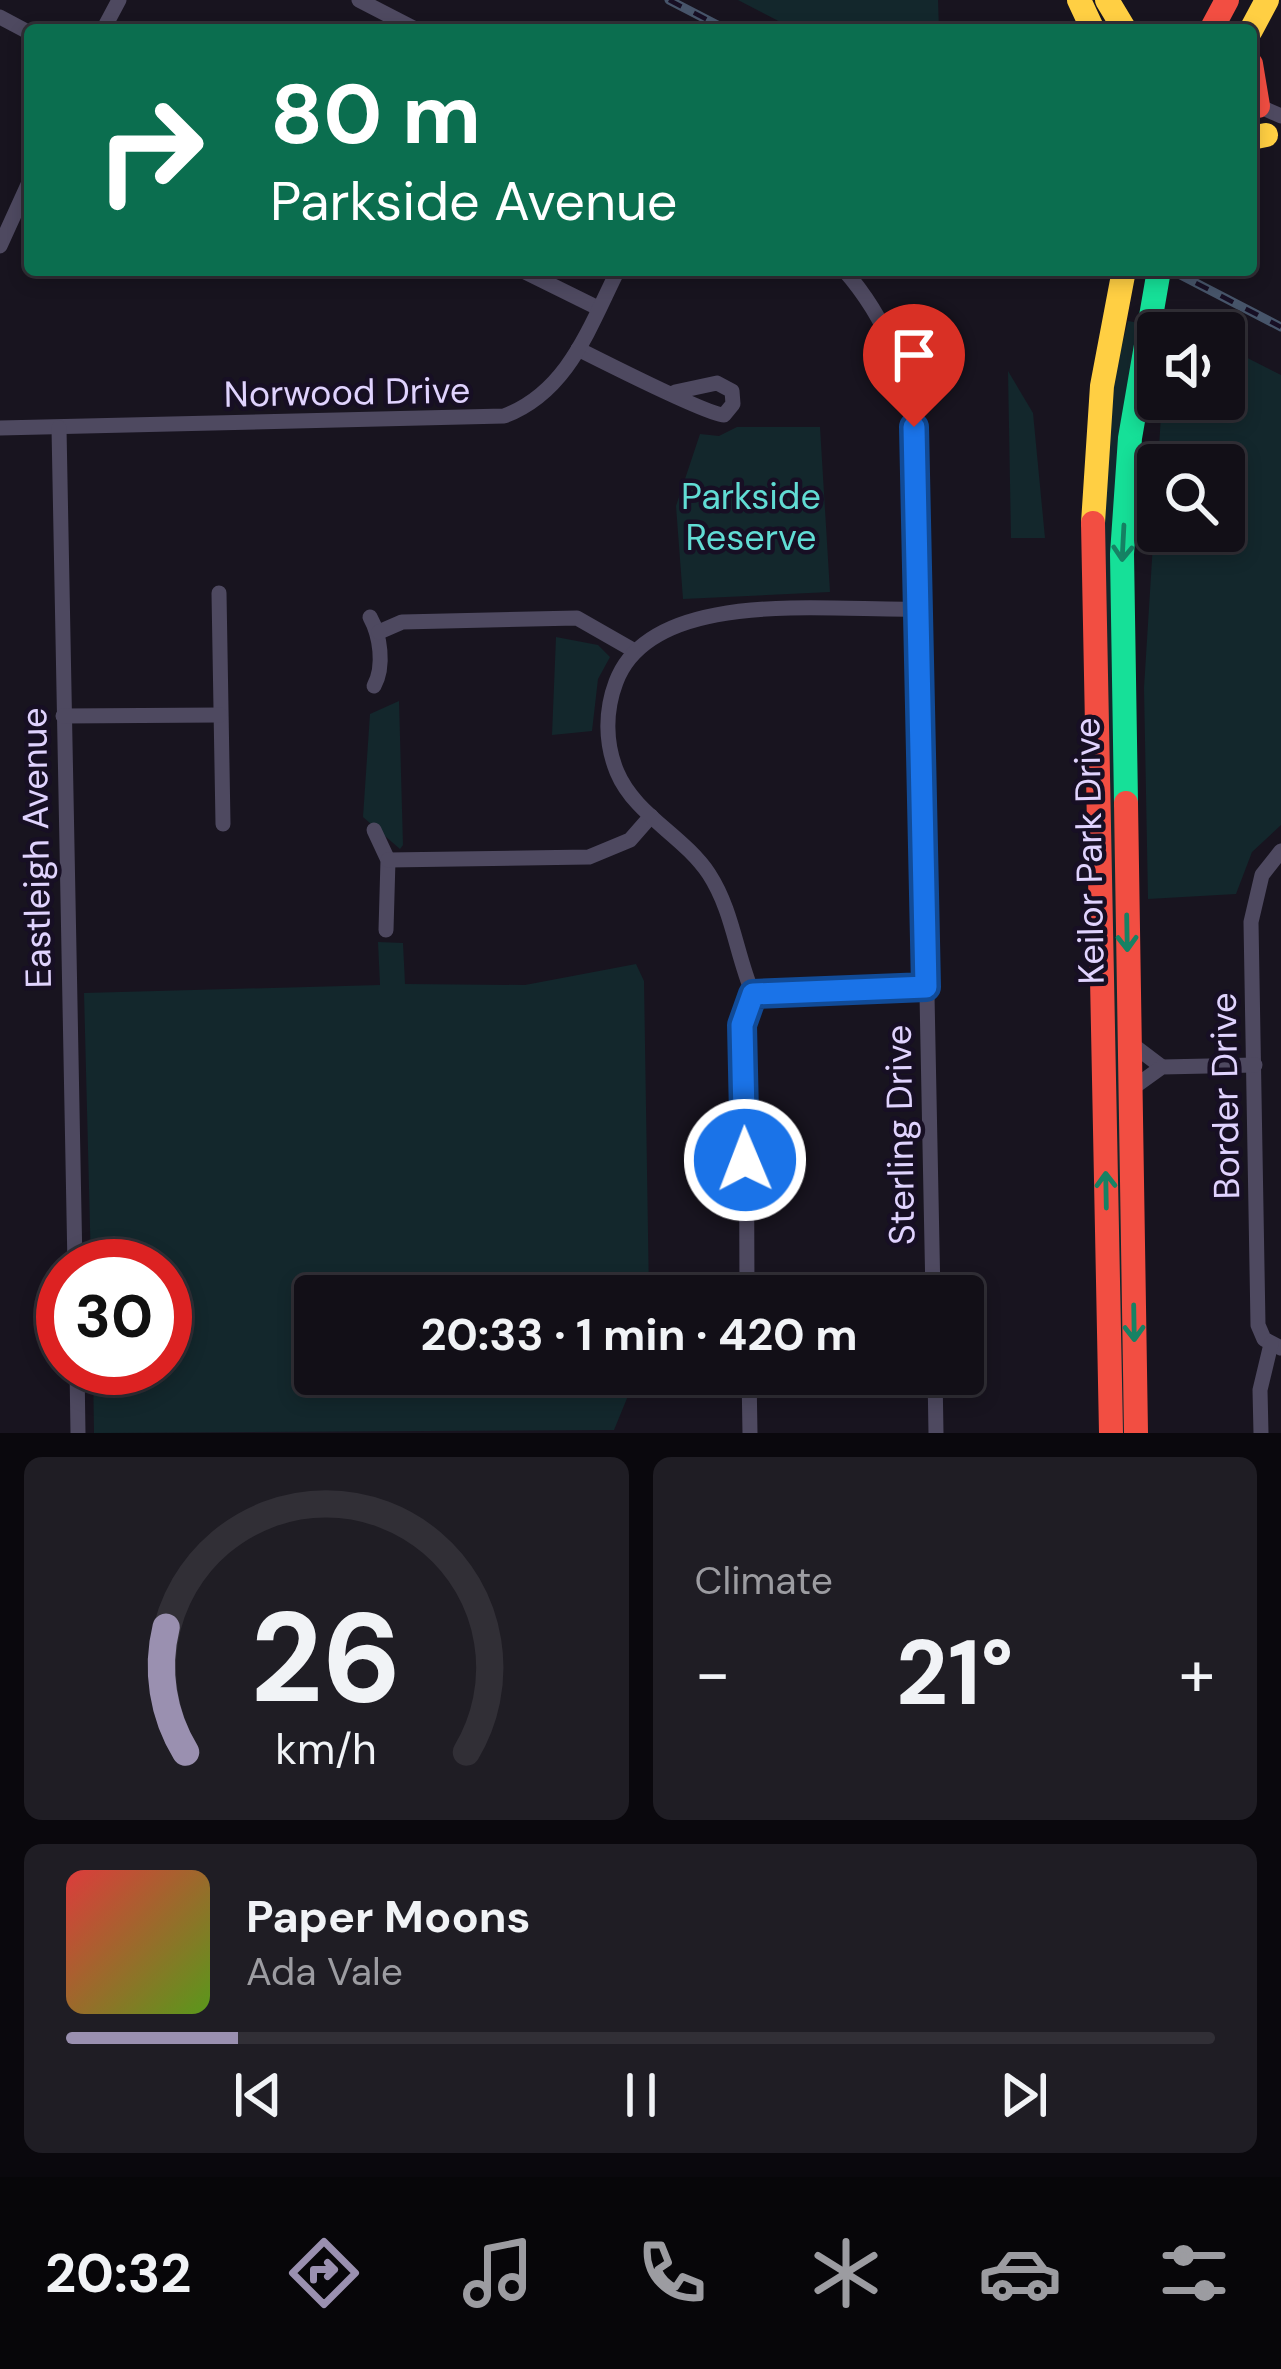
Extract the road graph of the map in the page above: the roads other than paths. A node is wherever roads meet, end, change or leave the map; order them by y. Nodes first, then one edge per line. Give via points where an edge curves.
1 (359, 0) edge
2 (405, 24) edge
3 (1257, 94) edge
4 (1263, 124) edge
5 (24, 205) edge
6 (0, 245) edge
7 (533, 276) edge
8 (615, 276) edge
9 (848, 276) edge
10 (1158, 276) edge
11 (1122, 278) edge
12 (598, 308) junction
13 (578, 349) junction
14 (675, 392) dead end
15 (0, 428) edge
16 (59, 428) junction
17 (219, 593) dead end
18 (920, 609) junction
19 (633, 650) junction
20 (374, 686) dead end
21 (220, 715) junction
22 (63, 716) junction
23 (651, 817) junction
24 (224, 824) dead end
25 (374, 830) dead end
26 (1281, 851) edge
27 (388, 860) junction
28 (386, 930) dead end
29 (926, 987) junction
30 (753, 994) junction
31 (1129, 1042) junction
32 (1255, 1065) junction
33 (1162, 1067) junction
34 (1130, 1090) junction
35 (74, 1239) edge
36 (747, 1275) edge
37 (933, 1275) edge
38 (1276, 1346) edge
39 (77, 1395) edge
40 (749, 1395) edge
41 (935, 1395) edge
42 (78, 1433) edge
43 (750, 1433) edge
44 (936, 1433) edge
45 (1111, 1433) edge
46 (1136, 1433) edge
47 (1261, 1433) edge

1 - 2 street
3 - 4 main road
5 - 6 street
7 - 12 street
8 - 12 street, Norwood Drive
9 - 18 street, Sterling Drive via 887,334 911,404
10 -> 31 main road, Keilor Park Drive via 1130,438 1122,554
45 -> 11 main road, Keilor Park Drive via 1093,506 1102,386
12 - 13 street, Norwood Drive
13 - 14 street
13 - 16 street, Norwood Drive via 533,404 487,420
15 - 16 street, Norwood Drive
16 - 22 street, Eastleigh Avenue
17 - 21 street
18 - 19 street via 721,614 664,628
18 - 29 street, Sterling Drive
19 - 20 street via 577,618 374,624
19 - 23 street via 610,698 610,749 629,793
21 - 22 street
21 - 24 street
22 - 35 street, Eastleigh Avenue
23 - 27 street via 629,841 590,857
23 - 30 street via 717,887
25 - 27 street
26 - 32 street, Border Drive via 1262,875 1251,922
27 - 28 street
29 - 30 street
29 - 37 street, Sterling Drive
30 - 36 street via 742,1025
31 - 33 street
31 - 34 main road, Keilor Park Drive
32 - 33 street
32 - 38 street, Border Drive via 1258,1325
33 - 34 street
34 -> 46 main road, Keilor Park Drive
38 - 47 street, Border Drive via 1260,1390
39 - 42 street
40 - 43 street
41 - 44 street

